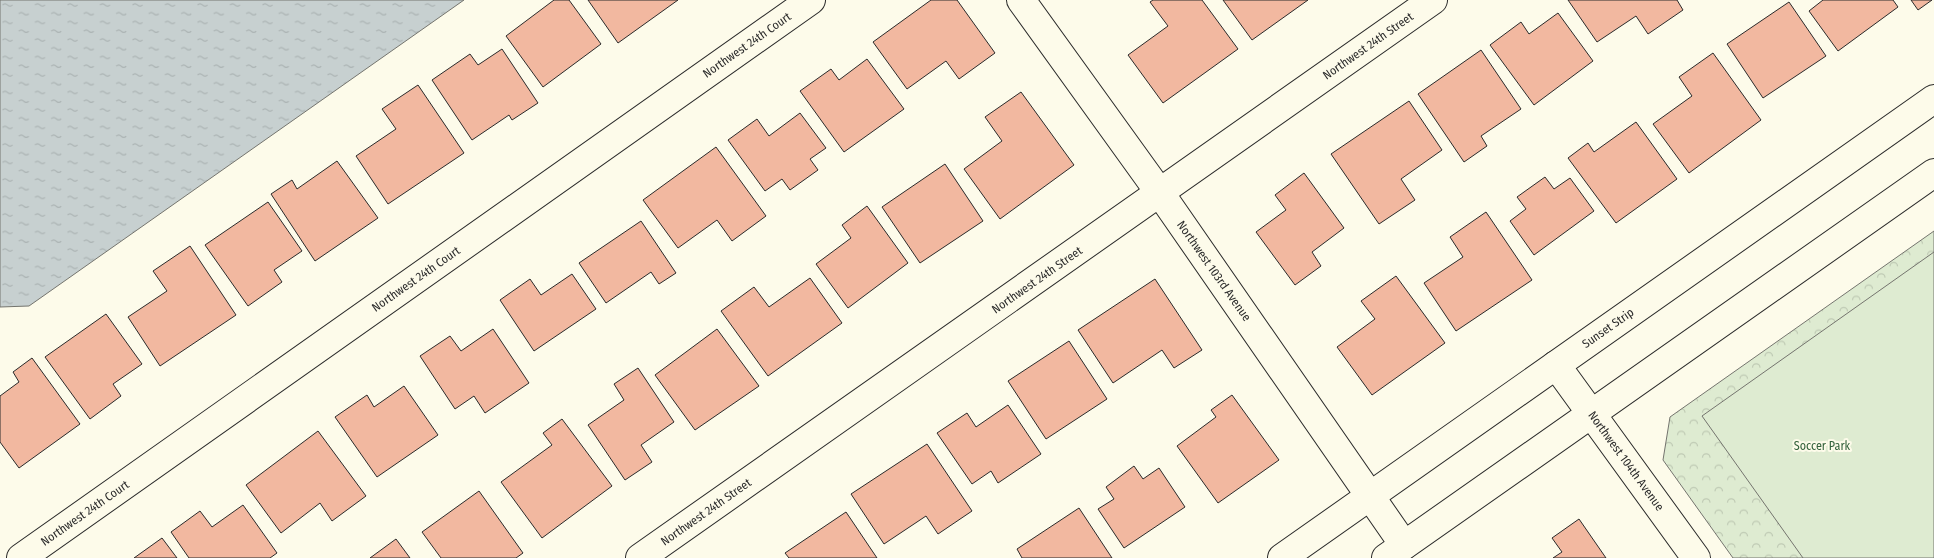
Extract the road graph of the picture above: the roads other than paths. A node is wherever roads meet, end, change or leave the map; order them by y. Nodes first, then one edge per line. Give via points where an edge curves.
1 (811, 0) edge
2 (1021, 0) edge
3 (1433, 0) edge
4 (1934, 99) edge
5 (1934, 173) edge
6 (1160, 193) junction
7 (1556, 365) junction
8 (1592, 415) junction
9 (1370, 496) junction
10 (1395, 552) edge
11 (22, 558) edge
12 (640, 558) edge
13 (1282, 558) edge
14 (1696, 558) edge

1 - 11 street, Northwest 24th Court
2 - 6 street, Northwest 103rd Avenue
3 - 6 street, Northwest 24th Street
4 - 7 street, Sunset Strip
5 - 8 street
6 - 9 street, Northwest 103rd Avenue
6 - 12 street, Northwest 24th Street
7 - 8 street, Northwest 104th Avenue
7 - 9 street, Sunset Strip
8 - 10 street
8 - 14 street, Northwest 104th Avenue
9 - 10 street, Northwest 103rd Avenue
9 - 13 street, Sunset Strip

